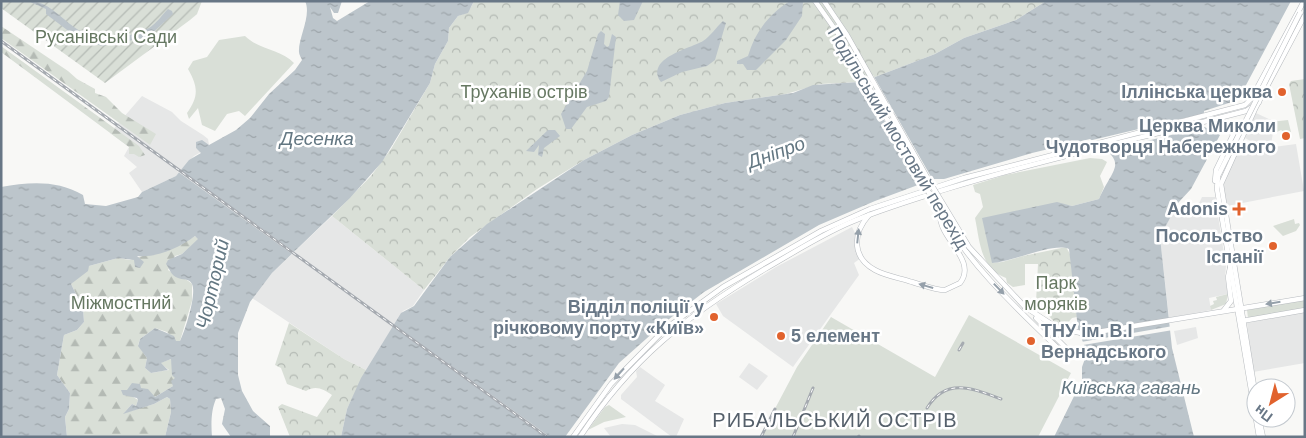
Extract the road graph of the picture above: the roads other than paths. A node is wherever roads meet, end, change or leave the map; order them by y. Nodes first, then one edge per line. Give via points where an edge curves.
1 (815, 1) edge
2 (824, 1) edge
3 (1305, 3) edge
4 (1302, 14) edge
5 (1259, 102) junction
6 (1217, 117) junction
7 (1080, 149) junction
8 (1217, 189) junction
9 (938, 208) junction
10 (870, 214) junction
11 (1230, 267) junction
12 (1305, 298) edge
13 (1025, 307) junction
14 (1239, 308) junction
15 (1305, 310) edge
16 (1221, 311) junction
17 (1242, 321) junction
18 (1073, 355) dead end
19 (1068, 358) dead end
20 (1252, 378) edge
21 (573, 437) edge
22 (580, 437) edge
23 (1261, 437) edge

1 - 9 main road, Подільський мостовий перехід, bridge via 839,35
2 - 13 main road, Подільський мостовий перехід, bridge via 847,35 969,247
3 - 4 main road
3 - 6 main road via 1251,99
4 - 5 main road
4 - 8 main road, bridge via 1226,158 1218,176
5 - 6 main road via 1246,111
5 - 14 main road via 1221,184
6 - 7 main road
6 - 8 main road via 1233,132 1215,175
7 - 10 main road
7 -> 21 main road via 964,178 870,209 797,244 723,287 665,329 611,384
8 - 11 main road
9 -> 10 main road via 943,228 963,260 964,274 957,285 942,290 881,273 864,261 857,234
9 -> 19 main road, Подільський мостовий перехід via 976,265
10 - 22 main road via 812,241 737,285 682,323 624,377
11 - 14 main road
11 - 16 main road via 1231,301
12 -> 14 main road, Подільський мостовий перехід
13 - 16 main road, Подільський мостовий перехід via 1056,328 1085,334
13 - 18 main road, Подільський мостовий перехід
14 - 16 main road, Подільський мостовий перехід
14 - 17 main road
15 - 17 main road
17 - 20 main road
17 - 23 main road

